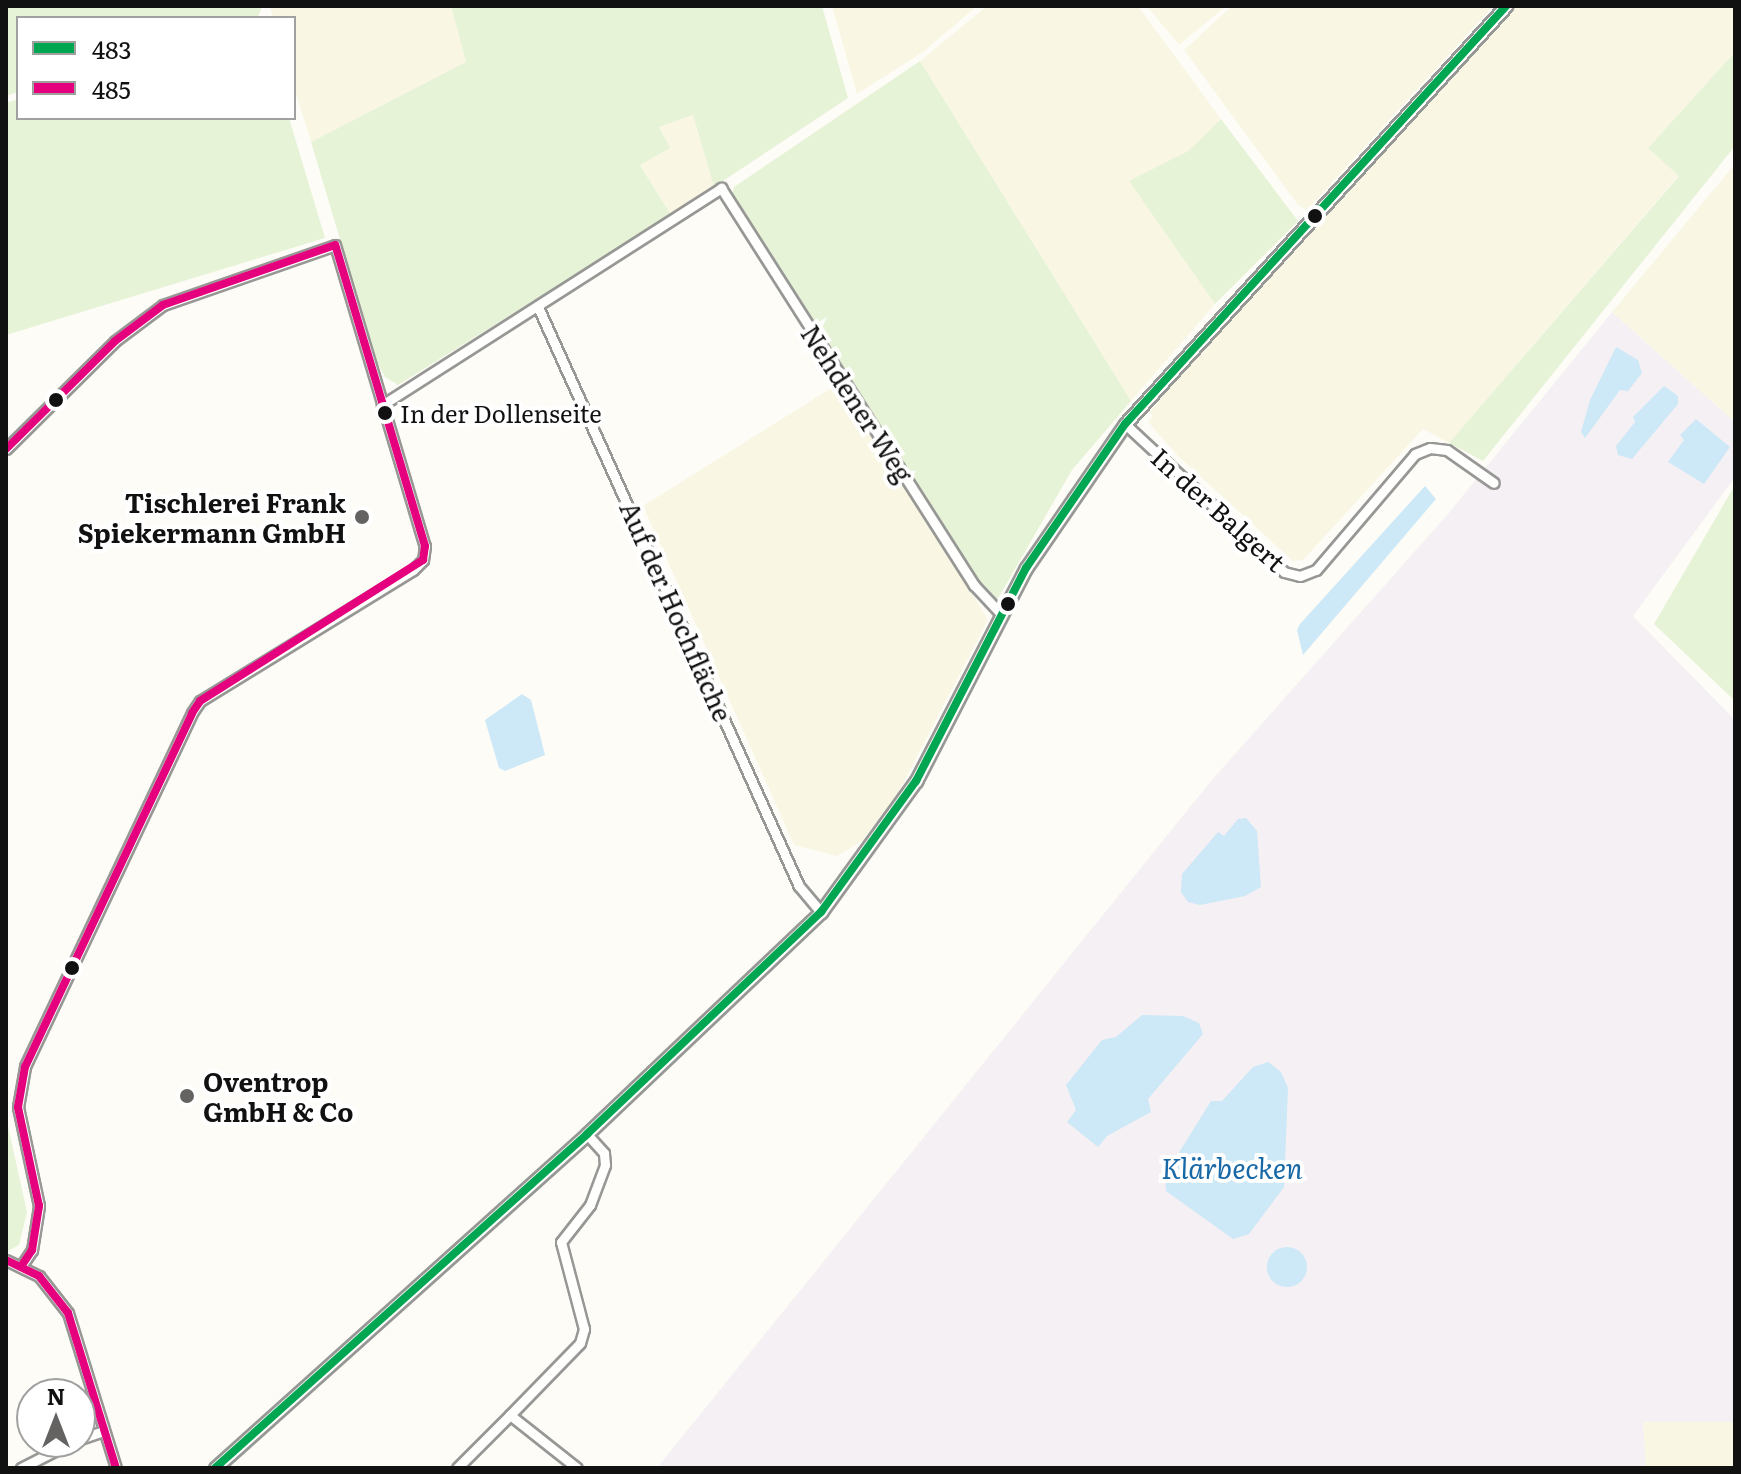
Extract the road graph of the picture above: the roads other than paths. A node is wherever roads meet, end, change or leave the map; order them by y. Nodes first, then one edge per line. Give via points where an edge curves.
1 (1506, 6) edge
2 (538, 307) junction
3 (382, 405) junction
4 (1125, 424) junction
5 (6, 449) edge
6 (1494, 483) dead end
7 (1001, 614) junction
8 (821, 912) junction
9 (587, 1134) junction
10 (6, 1260) edge
11 (22, 1265) junction
12 (510, 1415) junction
13 (103, 1431) junction
14 (96, 1433) edge
15 (41, 1458) edge
16 (21, 1468) edge
17 (116, 1468) edge
18 (215, 1468) edge
19 (457, 1468) edge
20 (577, 1468) edge

1 - 4 street
2 - 3 street
2 - 7 street, Nehdener Weg via 721,188 974,585
2 - 8 street, Auf der Hochfläche via 799,886
3 - 5 street via 335,245 163,305 115,341
3 - 11 street via 425,546 423,560 200,701 192,713 25,1067 18,1107 39,1206 32,1250
4 - 6 street, In der Balgert via 1284,572 1300,576 1316,570 1415,454 1430,448 1447,450
4 - 7 street via 1041,541
7 - 8 street via 916,781
8 - 9 street
9 - 12 street via 604,1153 605,1165 590,1205 561,1242 584,1329 580,1343
9 - 18 street
10 - 11 street
11 - 13 street via 46,1282 68,1313
12 - 19 street
12 - 20 street
13 - 14 street
13 - 17 street
15 - 16 street

